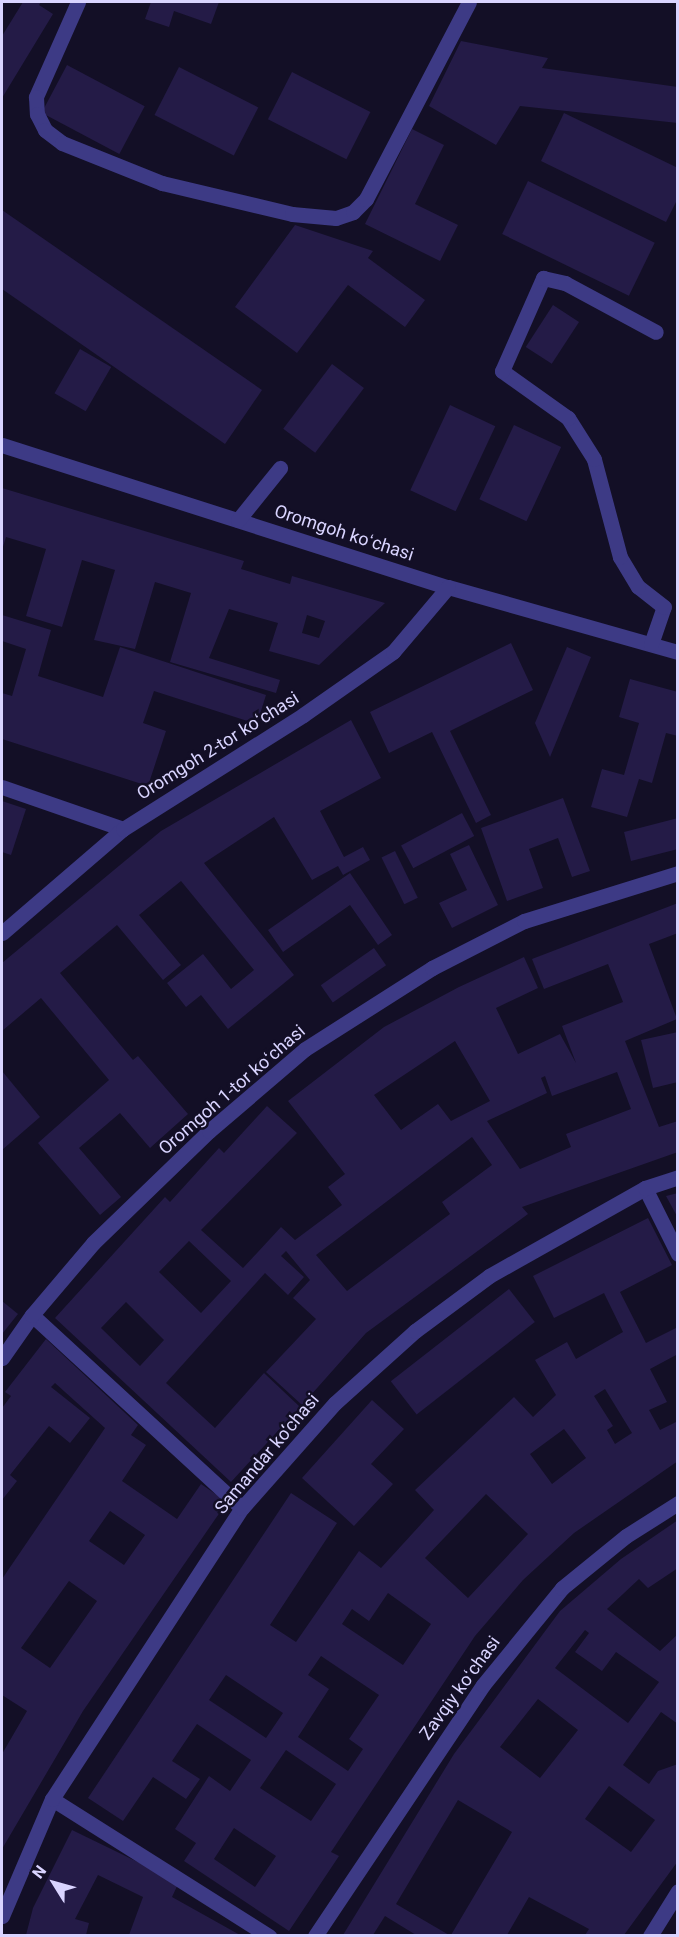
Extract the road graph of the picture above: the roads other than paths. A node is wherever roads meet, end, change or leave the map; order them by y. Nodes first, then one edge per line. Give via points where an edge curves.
1 (78, 2) edge
2 (469, 2) edge
3 (656, 332) dead end
4 (2, 446) edge
5 (280, 468) dead end
6 (238, 520) junction
7 (448, 587) junction
8 (651, 644) junction
9 (678, 652) edge
10 (2, 787) edge
11 (123, 829) junction
12 (678, 873) edge
13 (2, 933) edge
14 (678, 1177) edge
15 (645, 1188) junction
16 (678, 1254) edge
17 (32, 1315) junction
18 (2, 1358) edge
19 (678, 1503) edge
20 (242, 1508) junction
21 (52, 1798) junction
22 (678, 1891) edge
23 (2, 1916) edge
24 (269, 1935) edge
25 (315, 1935) edge
26 (650, 1935) edge

1 - 2 street via 36,97 37,114 45,130 62,143 162,183 292,214 336,218 353,212 366,199
3 - 8 street via 565,283 543,278 502,371 568,418 594,459 620,557 638,586 664,607
4 - 6 street, Oromgoh koʻchasi
5 - 6 street
6 - 7 street, Oromgoh koʻchasi
7 - 8 street, Oromgoh koʻchasi
7 - 11 street, Oromgoh 2-tor koʻchasi via 393,652 303,715
8 - 9 street, Oromgoh koʻchasi
10 - 11 street
11 - 13 street, Oromgoh 2-tor koʻchasi
12 - 17 street, Oromgoh 1-tor koʻchasi via 524,921 432,968 305,1050 209,1131 93,1243
14 - 15 street, Samandar ko‘chasi
15 - 16 street
15 - 20 street, Samandar ko‘chasi via 489,1276 415,1331 335,1402
17 - 18 street, Oromgoh 1-tor koʻchasi
17 - 20 street
19 - 25 street, Zavqiy koʻchasi via 626,1536 562,1588 483,1685
20 - 21 street, Samandar ko‘chasi
21 - 23 street, Samandar ko‘chasi
21 - 24 street
22 - 26 street

